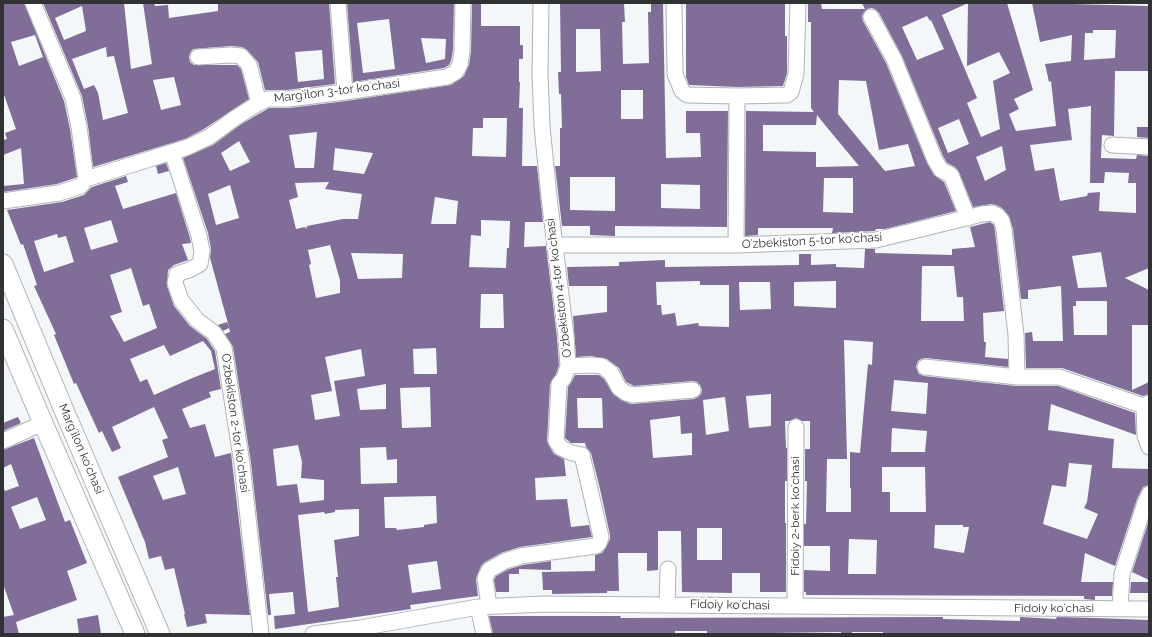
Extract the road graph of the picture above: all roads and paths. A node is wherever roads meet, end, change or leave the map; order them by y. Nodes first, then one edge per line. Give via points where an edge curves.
1 (33, 3) edge
2 (338, 3) edge
3 (463, 3) edge
4 (541, 3) edge
5 (674, 3) edge
6 (798, 3) edge
7 (871, 17) dead end
8 (198, 57) dead end
9 (345, 92) junction
10 (737, 96) junction
11 (259, 102) junction
12 (1112, 145) dead end
13 (1149, 147) edge
14 (172, 152) junction
15 (86, 179) junction
16 (3, 201) edge
17 (968, 218) junction
18 (555, 245) junction
19 (736, 245) junction
20 (3, 264) edge
21 (3, 328) edge
22 (568, 366) junction
23 (926, 367) dead end
24 (1017, 377) junction
25 (693, 390) dead end
26 (1147, 405) edge
27 (43, 423) junction
28 (796, 427) dead end
29 (3, 441) edge
30 (1149, 447) edge
31 (1149, 494) edge
32 (668, 569) dead end
33 (667, 604) junction
34 (795, 606) junction
35 (484, 607) junction
36 (1120, 608) junction
37 (1149, 609) edge
38 (135, 634) edge
39 (160, 634) edge
40 (261, 634) edge
41 (313, 634) edge
42 (484, 634) edge

1 - 15 street via 72,98
2 - 9 street
3 - 9 street, Margʻilon 3-tor koʻchasi via 462,51 456,72 446,77
4 - 18 street, Oʻzbekiston 4-tor koʻchasi via 542,126
5 - 10 street via 675,74 682,91 687,95
6 - 10 street via 796,74 792,92
7 - 17 street via 894,59 935,160 941,170 951,175
8 - 11 street via 241,56 249,65
9 - 11 street, Margʻilon 3-tor koʻchasi via 267,99
10 - 19 street, Oʻzbekiston 5-tor koʻchasi
11 - 14 street, Margʻilon 3-tor koʻchasi via 209,138
12 - 13 street
14 - 15 street, Margʻilon 3-tor koʻchasi
14 - 40 street, Oʻzbekiston 2-tor koʻchasi via 202,251 200,264 177,274 175,283 181,300 197,320 214,333 224,348 242,464
15 - 16 street, Margʻilon 3-tor koʻchasi via 81,186 59,193
17 - 19 street, Oʻzbekiston 5-tor koʻchasi via 876,240
17 - 24 street, Oʻzbekiston 5-tor koʻchasi via 992,213 1002,221 1016,335
18 - 19 street, Oʻzbekiston 5-tor koʻchasi
18 - 22 street, Oʻzbekiston 4-tor koʻchasi
20 - 39 main road, Margʻilon koʻchasi
21 - 27 main road, Margʻilon koʻchasi
22 - 25 street via 602,366 611,373 619,388 633,395
22 - 35 street, Oʻzbekiston 4-tor koʻchasi via 559,384 556,441 561,448 582,455 601,536 599,543 596,546 521,556 489,570
23 - 24 street
24 - 26 street via 1059,377
26 - 30 street via 1145,436
27 - 29 street
27 - 38 main road, Margʻilon koʻchasi
28 - 34 street, Fidoiy 2-berk koʻchasi
31 - 36 street via 1122,574
32 - 33 street
33 - 34 street, Fidoiy koʻchasi
33 - 35 street, Fidoiy koʻchasi via 544,604
34 - 36 street, Fidoiy koʻchasi
35 - 41 street, Fidoiy koʻchasi
35 - 42 street
36 - 37 street, Fidoiy koʻchasi

